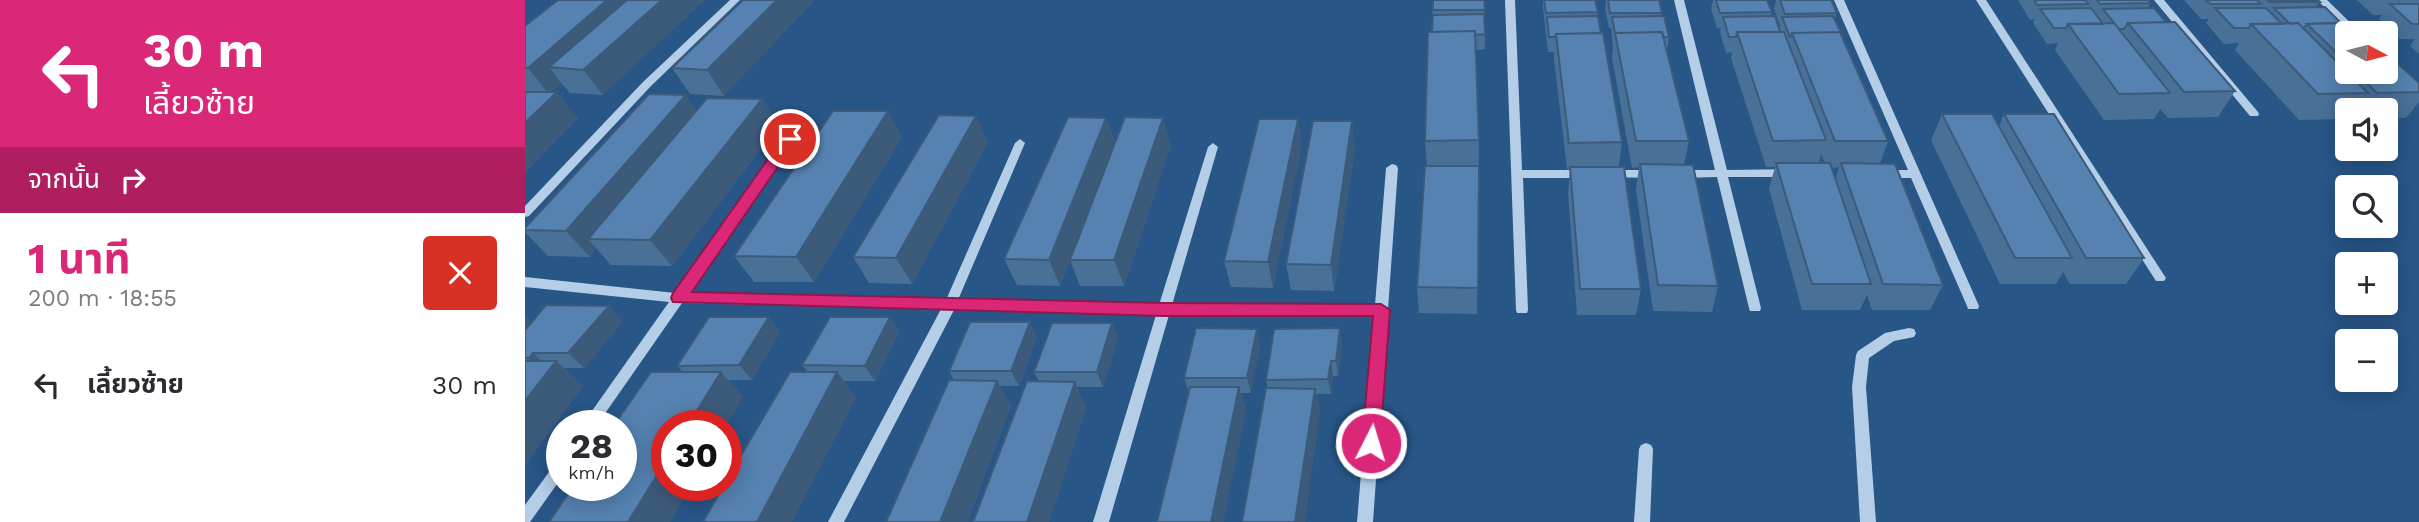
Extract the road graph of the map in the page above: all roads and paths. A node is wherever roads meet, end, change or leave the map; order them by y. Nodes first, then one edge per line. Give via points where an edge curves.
1 (735, 0) edge
2 (1510, 0) edge
3 (1679, 0) edge
4 (1839, 0) edge
5 (1981, 0) edge
6 (2159, 0) edge
7 (2322, 0) edge
8 (2343, 21) edge
9 (2254, 114) dead end
10 (790, 139) dead end
11 (1020, 144) dead end
12 (1213, 147) dead end
13 (1392, 168) dead end
14 (1722, 173) junction
15 (1805, 173) edge
16 (1517, 174) junction
17 (1874, 174) edge
18 (1915, 174) junction
19 (525, 213) edge
20 (2160, 278) dead end
21 (525, 282) edge
22 (679, 298) junction
23 (950, 304) junction
24 (1973, 306) dead end
25 (1755, 308) dead end
26 (1164, 310) junction
27 (1381, 310) junction
28 (1522, 310) dead end
29 (1909, 332) dead end
30 (600, 410) edge
31 (1646, 449) dead end
32 (546, 487) edge
33 (525, 517) edge
34 (836, 522) edge
35 (1101, 522) edge
36 (1365, 522) edge
37 (1643, 522) edge
38 (1868, 522) edge

1 - 19 street via 647,84
2 - 16 street
3 - 14 street
4 - 18 street
5 - 20 street
6 - 9 street
7 - 8 street
10 - 22 street
11 - 23 street
12 - 26 street
13 - 27 street
14 - 15 street
14 - 16 street
14 - 25 street
16 - 28 street
17 - 18 street
18 - 24 street
21 - 22 street
22 - 23 street
22 - 30 street
23 - 26 street
23 - 34 street
26 - 27 street
26 - 35 street
27 - 36 street
29 - 38 street via 1883,340 1863,355 1859,387
31 - 37 street
32 - 33 street

